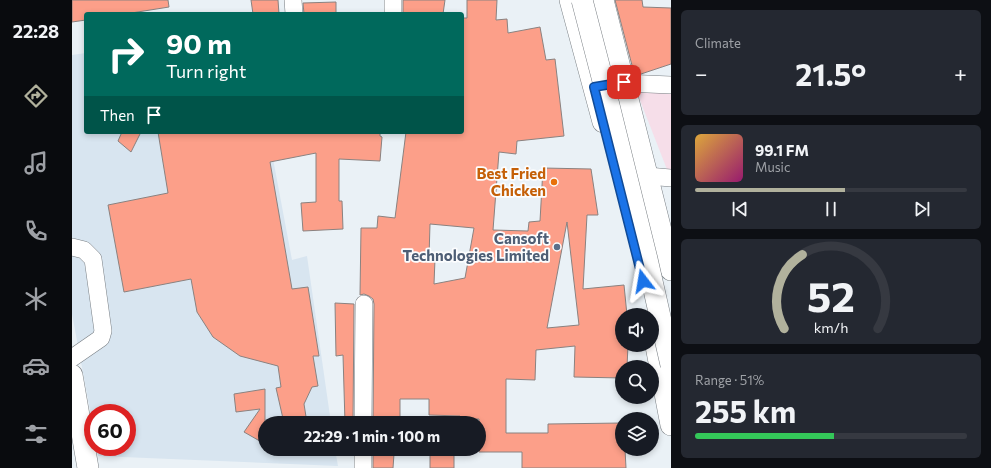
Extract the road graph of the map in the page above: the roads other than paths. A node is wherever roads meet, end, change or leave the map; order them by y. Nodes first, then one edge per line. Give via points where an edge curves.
1 (293, 0) edge
2 (393, 0) edge
3 (570, 0) edge
4 (582, 0) edge
5 (593, 0) edge
6 (603, 0) edge
7 (294, 12) edge
8 (393, 12) edge
9 (624, 82) junction
10 (671, 84) edge
11 (594, 87) junction
12 (648, 176) junction
13 (671, 178) edge
14 (72, 247) edge
15 (671, 270) edge
16 (671, 300) edge
17 (364, 304) dead end
18 (649, 308) edge
19 (657, 352) edge
20 (72, 358) edge
21 (671, 365) edge
22 (72, 375) edge
23 (363, 416) edge
24 (671, 425) edge
25 (363, 456) edge
26 (88, 468) edge
27 (363, 468) edge

1 - 7 street
2 - 8 street
3 - 11 main road
4 - 21 main road, bridge
5 - 16 main road
6 - 9 main road
9 - 10 street
9 - 11 main road
9 - 12 main road
11 - 18 main road
12 - 13 street
12 - 15 main road
14 - 20 street via 84,250 93,260 103,331 101,338
17 - 23 street
19 - 24 main road
22 - 26 main road
25 - 27 street

